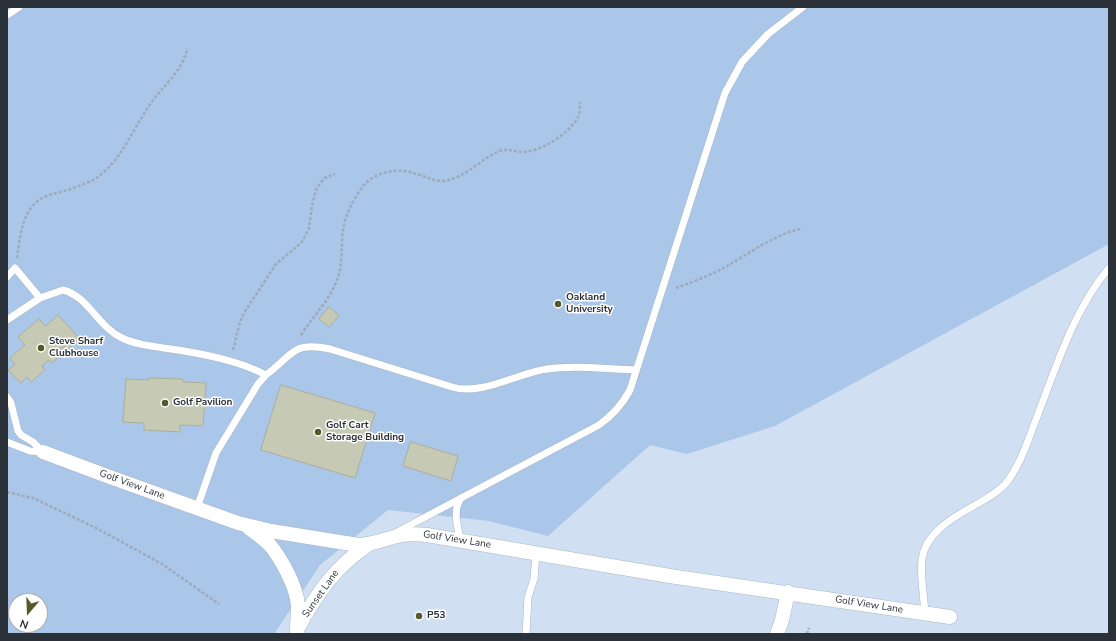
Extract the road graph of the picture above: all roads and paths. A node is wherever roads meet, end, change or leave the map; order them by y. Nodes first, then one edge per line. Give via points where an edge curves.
1 (19, 7) edge
2 (803, 7) edge
3 (7, 14) edge
4 (187, 48) dead end
5 (580, 102) dead end
6 (335, 174) dead end
7 (801, 229) dead end
8 (15, 268) junction
9 (1109, 268) edge
10 (7, 277) edge
11 (661, 294) junction
12 (40, 298) junction
13 (7, 320) edge
14 (292, 352) junction
15 (231, 361) junction
16 (636, 370) junction
17 (266, 375) junction
18 (7, 397) edge
19 (7, 442) edge
20 (43, 452) junction
21 (7, 492) edge
22 (461, 498) junction
23 (197, 508) junction
24 (238, 523) junction
25 (383, 540) junction
26 (460, 540) junction
27 (368, 545) junction
28 (536, 554) junction
29 (788, 592) junction
30 (219, 604) dead end
31 (925, 614) junction
32 (950, 617) dead end
33 (809, 628) dead end
34 (296, 633) edge
35 (526, 634) edge
36 (777, 634) edge
37 (807, 634) edge

1 - 3 lane
2 - 11 lane via 768,34 742,62 725,93
4 - 8 path via 177,70 151,103 122,151 107,169 88,183 43,198 28,212 23,223
5 - 14 path via 578,116 573,123 548,145 523,152 502,150 446,181 402,170 383,173 368,181 347,214 341,266 334,288
6 - 15 path via 325,178 316,190 309,228 302,242 276,264 244,313
7 - 11 path via 775,239 712,274
8 - 10 lane
8 - 12 lane
9 - 31 lane via 1082,308 1020,460 1006,483 992,496 950,519 936,532 927,546 922,558
11 - 16 lane
12 - 13 lane
12 - 15 lane via 57,291 69,291 120,337 139,344
14 - 16 lane via 305,346 330,349 463,389 487,386 547,369
14 - 17 lane
15 - 17 lane
16 - 22 lane via 624,401 603,422
17 - 23 lane via 216,453
18 - 20 lane via 18,431
19 - 20 lane via 30,451
20 - 23 street, Golf View Lane
21 - 30 path via 33,498 98,528 162,564
22 - 25 lane
22 - 26 lane via 456,512
23 - 24 street, Golf View Lane
24 - 27 street, Golf View Lane via 271,531
24 - 34 street, Sunset Lane via 253,531 268,544 287,572 298,605
25 - 26 street, Golf View Lane via 398,535 414,534
25 - 27 street, Golf View Lane
26 - 28 street, Golf View Lane
27 - 34 street, Sunset Lane via 329,579 310,605
28 - 29 street, Golf View Lane
28 - 35 lane via 534,580 528,597
29 - 31 street, Golf View Lane
29 - 36 street
31 - 32 street, Golf View Lane
33 - 37 path

